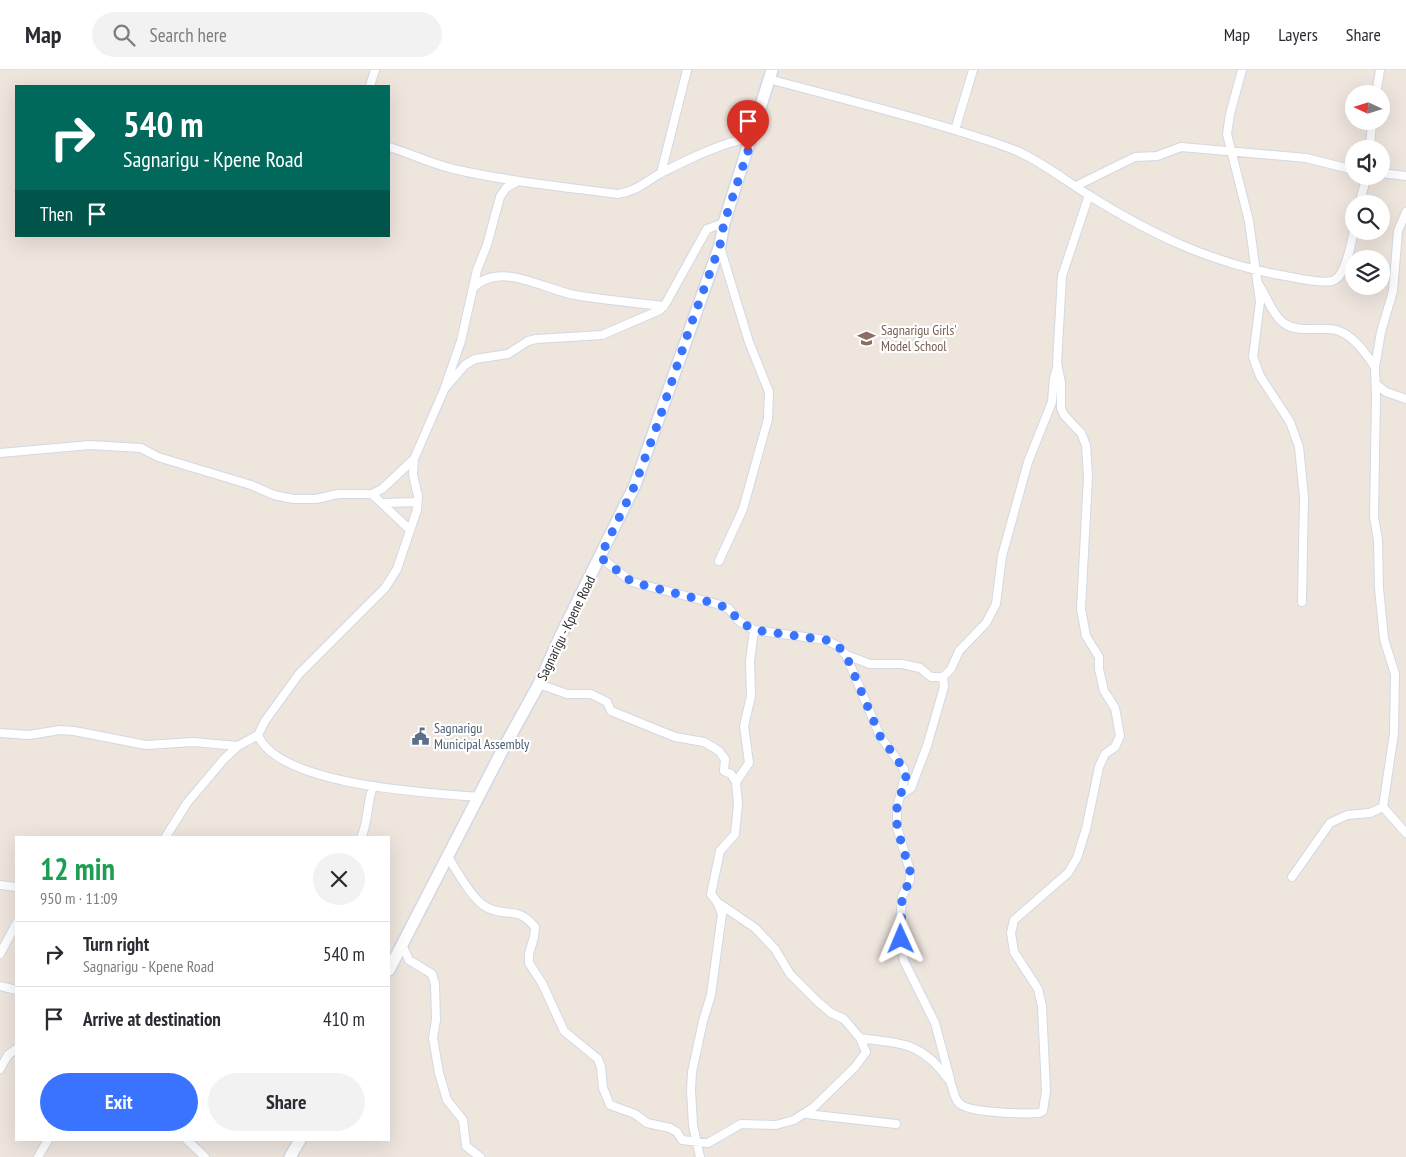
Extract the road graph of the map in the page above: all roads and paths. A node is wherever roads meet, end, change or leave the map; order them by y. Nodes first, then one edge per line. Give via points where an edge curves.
1 (375, 70) edge
2 (687, 70) edge
3 (973, 70) edge
4 (1242, 70) edge
5 (1380, 70) edge
6 (771, 75) edge
7 (370, 85) edge
8 (1378, 85) edge
9 (955, 130) junction
10 (752, 137) junction
11 (390, 147) edge
12 (1231, 151) junction
13 (1345, 168) edge
14 (661, 173) junction
15 (1390, 174) edge
16 (1406, 176) edge
17 (518, 181) junction
18 (1076, 186) junction
19 (1089, 195) junction
20 (1406, 212) edge
21 (724, 223) junction
22 (1352, 240) edge
23 (720, 245) junction
24 (1256, 270) junction
25 (1258, 284) junction
26 (473, 288) junction
27 (664, 306) junction
28 (1375, 367) junction
29 (1058, 368) junction
30 (1376, 384) junction
31 (444, 390) junction
32 (1406, 399) edge
33 (0, 453) edge
34 (414, 459) junction
35 (372, 494) junction
36 (417, 502) junction
37 (383, 503) junction
38 (410, 530) junction
39 (600, 557) junction
40 (720, 561) dead end
41 (1302, 602) dead end
42 (754, 630) junction
43 (846, 655) junction
44 (943, 677) junction
45 (539, 684) junction
46 (0, 733) edge
47 (258, 735) junction
48 (238, 746) junction
49 (736, 782) junction
50 (373, 786) junction
51 (902, 794) junction
52 (479, 797) junction
53 (1383, 807) junction
54 (1406, 833) edge
55 (166, 836) edge
56 (362, 836) edge
57 (448, 857) junction
58 (1292, 877) dead end
59 (0, 885) edge
60 (15, 887) edge
61 (717, 902) junction
62 (15, 926) edge
63 (402, 945) junction
64 (0, 954) edge
65 (390, 968) edge
66 (0, 986) edge
67 (15, 990) edge
68 (860, 1038) junction
69 (4, 1055) edge
70 (0, 1069) edge
71 (951, 1083) junction
72 (806, 1114) junction
73 (896, 1124) dead end
74 (47, 1141) edge
75 (188, 1141) edge
76 (299, 1141) edge
77 (697, 1142) junction
78 (38, 1157) edge
79 (205, 1157) edge
80 (290, 1157) edge
81 (480, 1157) edge
82 (700, 1157) edge

1 - 7 street
2 - 14 street
3 - 9 street
4 - 12 street via 1228,128
5 - 8 street
6 - 9 street
6 - 10 street, Sagnarigu - Kpene Road
9 - 18 street via 1020,152
10 - 14 street via 719,147
10 - 21 street, Sagnarigu - Kpene Road
11 - 17 street via 457,170
12 - 13 street via 1306,158
12 - 18 street via 1181,147 1157,156 1135,157
12 - 24 street via 1249,221
14 - 17 street via 632,191 618,194
15 - 16 street
17 - 26 street via 506,188 500,197
18 - 19 street
19 - 24 street via 1192,251
19 - 29 street via 1062,276
20 - 28 street via 1398,231 1393,291
21 - 23 street, Sagnarigu - Kpene Road
21 - 27 street via 708,229
22 - 24 street via 1345,266 1340,276 1332,281
23 - 39 street, Sagnarigu - Kpene Road via 635,485
23 - 40 street via 749,342 769,392 768,419 743,509
24 - 25 street
25 - 28 street via 1284,323 1309,330 1340,332 1357,345
25 - 41 street via 1260,302 1253,357 1260,376 1296,435 1302,464
26 - 27 street via 489,278 518,278 568,294
26 - 31 street via 461,341
27 - 31 street via 602,336 536,339 508,354 475,359
28 - 30 street
29 - 44 street via 1052,402 1028,462 1002,556 996,604 986,623 959,651
29 - 71 street via 1061,408 1081,432 1086,445 1088,477 1081,609 1086,636 1099,657 1104,691 1115,708 1120,736 1099,767 1086,829 1068,873 1014,920 1011,933 1014,952 1038,989 1042,1006 1046,1091 1043,1111 1009,1113 965,1107 958,1103
30 - 32 street via 1386,392
30 - 53 street via 1374,517 1384,639 1395,674 1394,733
31 - 34 street
33 - 35 street via 90,445 130,446 293,499
34 - 35 street via 382,489
34 - 36 street
35 - 37 street
36 - 37 street
36 - 38 street
37 - 38 street
38 - 47 street via 398,569 385,588 299,674 264,721
39 - 42 street via 632,582 717,604 729,609 739,621
39 - 45 street, Sagnarigu - Kpene Road
42 - 43 street via 826,640
42 - 49 street via 750,660 751,696 744,726 749,763
43 - 44 street via 870,664 902,664 920,668 931,677
43 - 51 street via 880,736 904,769 906,776
44 - 51 street via 944,687 926,746 911,788
45 - 49 street via 567,694 591,694 607,702 612,711 675,737 704,742 719,751 725,759 724,771 731,774
45 - 52 street, Sagnarigu - Kpene Road
46 - 48 street via 28,735 74,730 146,745 193,742
47 - 48 street
47 - 50 street via 262,745 297,766 335,779
48 - 55 street via 187,803
49 - 61 street via 735,834 720,851 712,885 711,894
50 - 52 street
50 - 56 street
51 - 71 street via 897,808 897,828 910,871 910,880 902,897 902,950 904,961 935,1023
52 - 57 street, Sagnarigu - Kpene Road
53 - 54 street
53 - 58 street via 1370,813 1347,815 1330,823
57 - 63 street, Sagnarigu - Kpene Road
57 - 77 street via 484,906 521,914 535,927 529,963 564,1031 598,1058 603,1088 610,1105 635,1114 647,1123 670,1128 682,1140
59 - 60 street
61 - 68 street via 755,928 775,950 790,974 831,1013 844,1019
61 - 77 street via 722,914 711,995 702,1021 690,1090
62 - 64 street
63 - 65 street, Sagnarigu - Kpene Road
63 - 81 street via 409,960 432,974 436,1020 433,1038 442,1089 463,1120 466,1146
66 - 67 street
68 - 71 street via 898,1043 920,1050
68 - 72 street via 866,1052 863,1058
69 - 70 street
72 - 73 street
72 - 77 street via 782,1124 741,1124 708,1143
74 - 78 street
75 - 79 street
76 - 80 street
77 - 82 street

